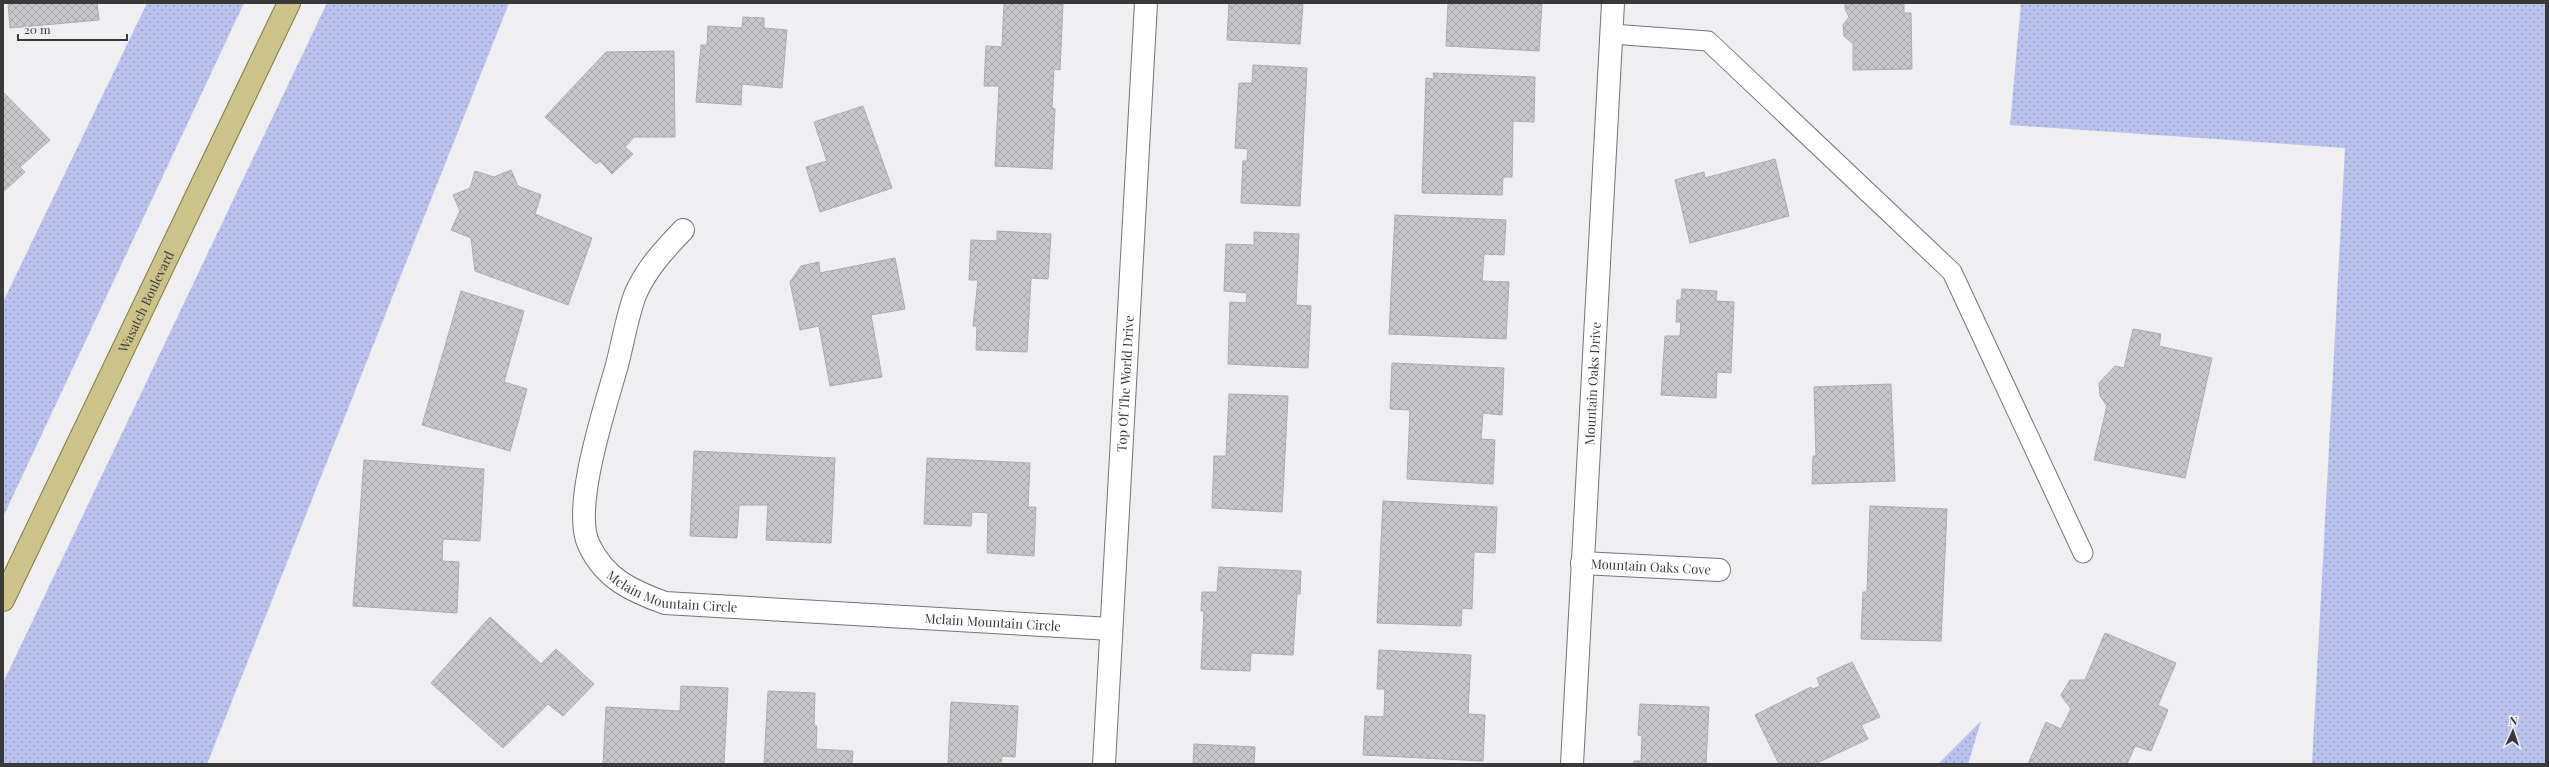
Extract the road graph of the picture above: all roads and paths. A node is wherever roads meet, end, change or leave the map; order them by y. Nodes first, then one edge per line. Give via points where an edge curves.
1 (289, 3) edge
2 (1146, 3) edge
3 (1613, 3) edge
4 (1611, 34) junction
5 (683, 230) dead end
6 (2083, 553) dead end
7 (1582, 563) junction
8 (1719, 570) dead end
9 (3, 600) edge
10 (1111, 629) junction
11 (1104, 764) edge
12 (1572, 764) edge

1 - 9 main road, Wasatch Boulevard
2 - 10 street, Top Of The World Drive
3 - 4 street, Mountain Oaks Drive
4 - 6 lane via 1708,41 1952,272
4 - 7 street, Mountain Oaks Drive
5 - 10 street, Mclain Mountain Circle via 655,258 635,295 588,473 583,508 588,544 605,571 632,591 665,603
7 - 8 street, Mountain Oaks Cove
7 - 12 street, Mountain Oaks Drive
10 - 11 street, Top Of The World Drive

